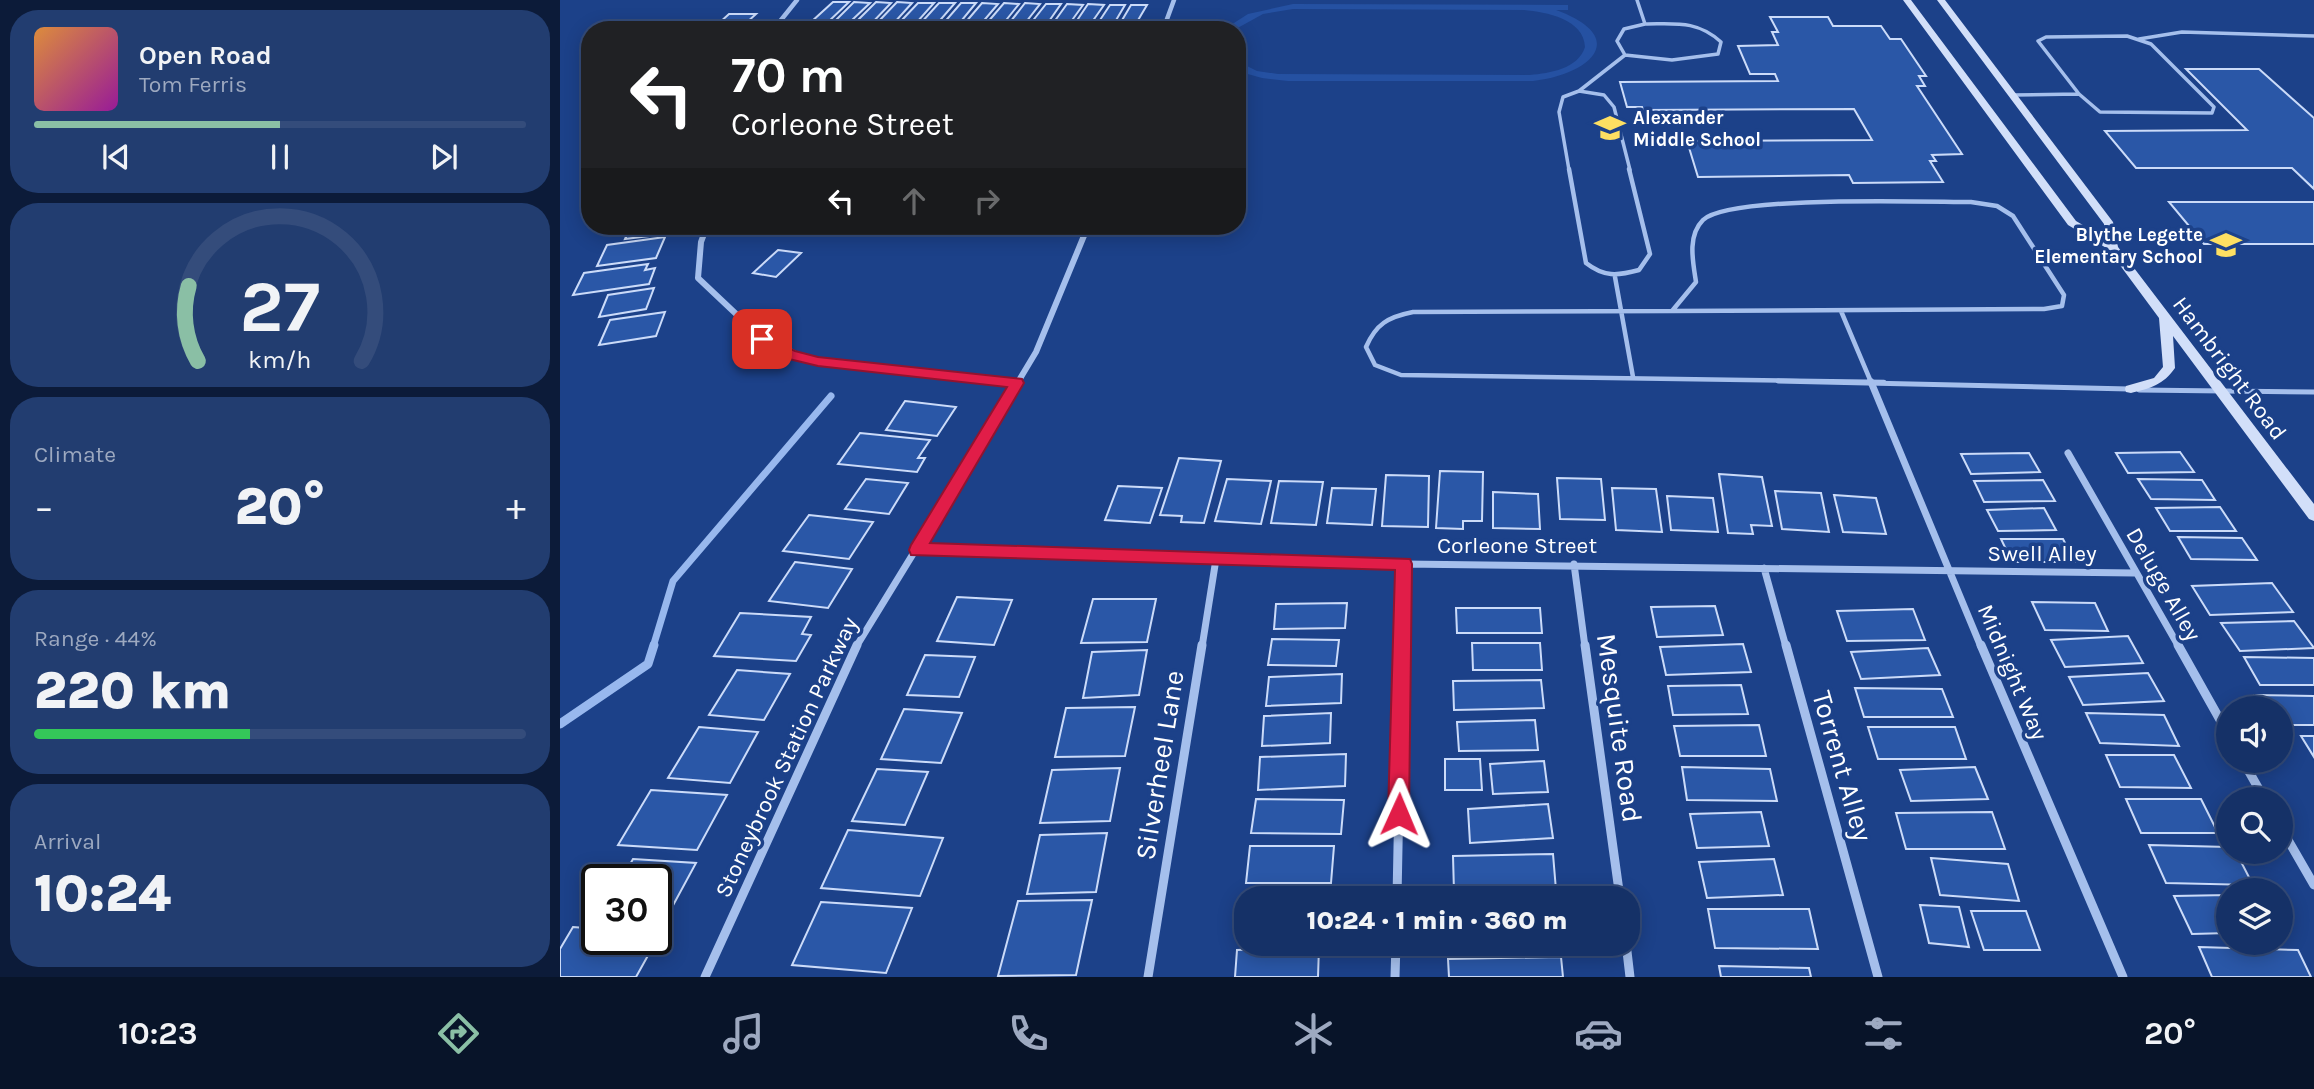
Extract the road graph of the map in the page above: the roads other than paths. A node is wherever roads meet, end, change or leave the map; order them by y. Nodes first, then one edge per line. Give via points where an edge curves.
1 (797, 0) edge
2 (1174, 0) edge
3 (1637, 0) edge
4 (1907, 0) edge
5 (1941, 0) edge
6 (780, 21) edge
7 (1166, 21) edge
8 (1645, 24) junction
9 (2314, 37) edge
10 (2139, 38) junction
11 (1625, 55) junction
12 (1579, 91) junction
13 (2079, 94) junction
14 (2014, 95) junction
15 (705, 235) edge
16 (1085, 235) edge
17 (2112, 247) junction
18 (1615, 277) junction
19 (1841, 310) junction
20 (1622, 312) junction
21 (1672, 312) junction
22 (2165, 317) junction
23 (1633, 377) junction
24 (1871, 382) junction
25 (1017, 383) junction
26 (2131, 389) junction
27 (2314, 392) edge
28 (2222, 393) junction
29 (2068, 453) dead end
30 (2314, 515) edge
31 (917, 550) junction
32 (1216, 559) junction
33 (1404, 564) junction
34 (1574, 564) junction
35 (1764, 568) junction
36 (1949, 572) junction
37 (2135, 573) junction
38 (2216, 713) edge
39 (2293, 849) edge
40 (2314, 885) edge
41 (1397, 886) edge
42 (1618, 886) edge
43 (1396, 956) edge
44 (1628, 956) edge
45 (705, 977) edge
46 (1148, 977) edge
47 (1395, 977) edge
48 (1630, 977) edge
49 (1878, 977) edge
50 (2123, 977) edge

1 - 6 street
2 - 7 street
3 - 8 lane
4 - 17 main road, Hambright Road via 2072,223
5 - 14 main road, Hambright Road
8 - 11 lane via 1624,29 1617,41
8 - 11 lane via 1682,24 1708,30 1721,42 1718,54 1648,60
9 - 10 lane via 2182,32
10 - 13 lane via 2046,37 2038,41
10 - 13 lane via 2151,44 2214,107 2212,113 2110,114 2099,112
11 - 12 lane
12 - 18 lane via 1563,97 1559,112 1586,262 1601,275
12 - 18 lane via 1604,95 1614,107 1650,254 1639,270
13 - 14 lane
14 - 17 main road, Hambright Road via 2109,224
15 - 25 street via 698,278 762,339 790,354 818,362
16 - 25 street, Stoneybrook Station Parkway via 1036,352
17 - 22 main road, Hambright Road
18 - 20 lane
19 - 21 lane
19 - 21 lane via 2044,309 2062,306 2064,295 2013,216 1997,206 1971,202 1770,204 1730,206 1709,214 1697,226 1692,262 1696,282
19 - 24 lane
20 - 21 lane
20 - 23 lane
20 - 23 lane via 1413,312 1389,316 1373,330 1366,347 1375,365 1401,375
22 - 26 main road via 2169,368 2158,381
22 - 28 main road, Hambright Road
23 - 24 lane
24 - 26 lane
24 - 36 street, Midnight Way
25 - 31 street, Stoneybrook Station Parkway
26 - 28 lane
27 - 28 lane
28 - 30 main road, Hambright Road
29 - 37 street, Deluge Alley
31 - 32 street, Corleone Street
31 - 45 street, Stoneybrook Station Parkway via 860,638
32 - 33 street, Corleone Street
32 - 46 street, Silverheel Lane
33 - 34 street, Corleone Street
33 - 41 street
34 - 35 street, Corleone Street
34 - 42 street, Mesquite Road
35 - 36 street, Corleone Street
35 - 49 street, Torrent Alley
36 - 37 street, Swell Alley
36 - 50 street, Midnight Way
37 - 38 street, Deluge Alley
39 - 40 street
43 - 47 street
44 - 48 street

